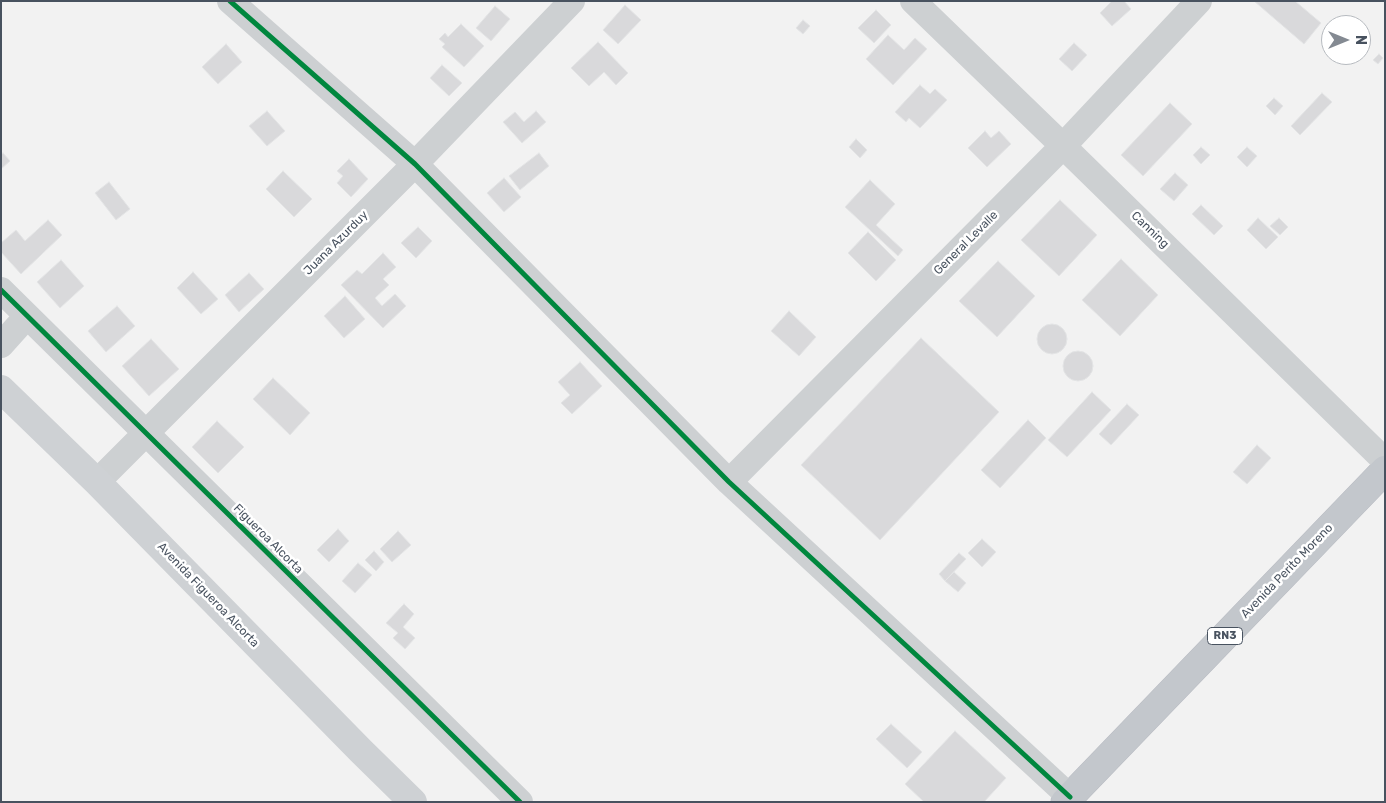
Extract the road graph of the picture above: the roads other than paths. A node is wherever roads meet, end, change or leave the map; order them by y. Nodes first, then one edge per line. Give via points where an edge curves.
1 (230, 1) edge
2 (572, 1) edge
3 (913, 1) edge
4 (1199, 1) edge
5 (1063, 146) junction
6 (415, 164) junction
7 (1, 290) edge
8 (27, 316) junction
9 (1, 345) edge
10 (1, 389) edge
11 (146, 432) junction
12 (1385, 461) edge
13 (1385, 470) edge
14 (97, 482) junction
15 (729, 482) junction
16 (1067, 799) edge
17 (413, 802) edge
18 (520, 802) edge

1 - 6 street
2 - 6 street, Juana Azurduy
3 - 5 street, Canning
4 - 5 street, General Levalle
5 - 12 street, Canning
5 - 15 street, General Levalle
6 - 11 street, Juana Azurduy
6 - 15 street
7 - 8 street, Figueroa Alcorta
8 - 9 street
8 - 11 street, Figueroa Alcorta
10 - 14 main road, Avenida Figueroa Alcorta
11 - 14 street, Juana Azurduy
11 - 18 street, Figueroa Alcorta
13 - 16 highway, Avenida Perito Moreno / RN3
14 - 17 main road, Avenida Figueroa Alcorta
15 - 16 street

